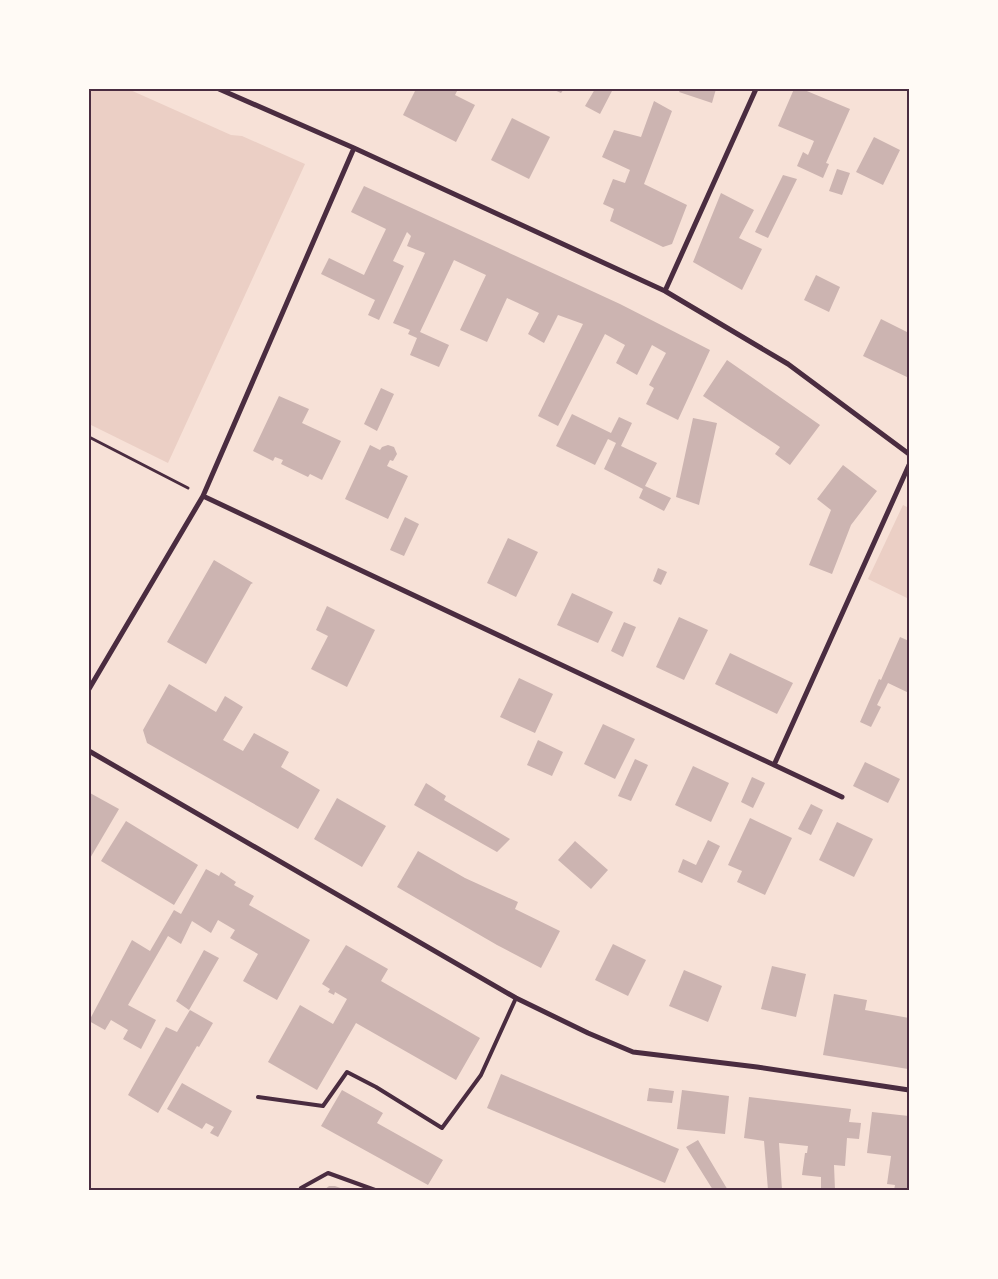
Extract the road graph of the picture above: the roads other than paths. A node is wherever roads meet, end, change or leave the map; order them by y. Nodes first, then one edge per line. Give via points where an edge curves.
1 (219, 89) edge
2 (236, 89) edge
3 (756, 89) edge
4 (234, 95) junction
5 (354, 148) junction
6 (665, 291) junction
7 (909, 454) edge
8 (909, 465) edge
9 (203, 496) junction
10 (89, 688) edge
11 (89, 751) edge
12 (774, 765) junction
13 (842, 797) dead end
14 (516, 998) junction
15 (909, 1090) edge
16 (258, 1097) dead end
17 (300, 1190) edge
18 (375, 1190) edge

1 - 4 street
2 - 4 street
3 - 6 street
4 - 5 street
5 - 6 street
5 - 9 street
6 - 7 street via 788,364
8 - 12 street
9 - 10 street
9 - 12 street
11 - 14 street
12 - 13 street
14 - 15 street via 632,1052
14 - 16 lane via 481,1075 442,1128 347,1072 323,1106
17 - 18 lane via 328,1173

